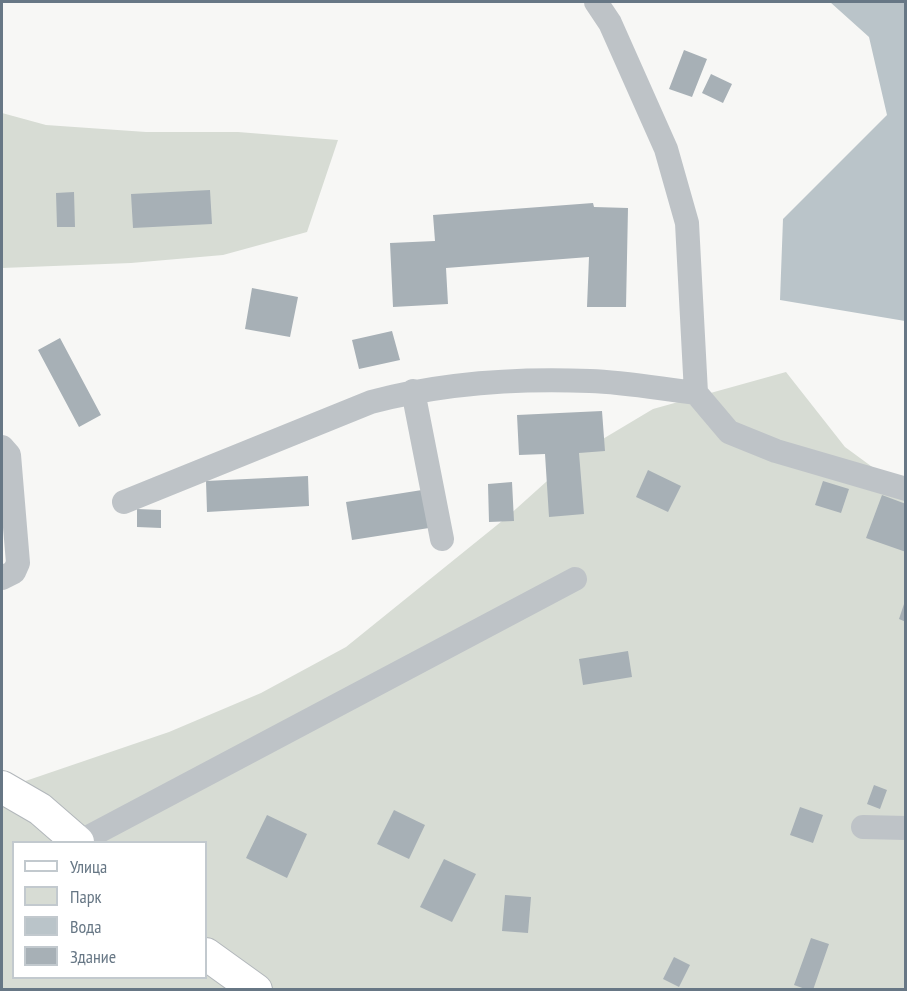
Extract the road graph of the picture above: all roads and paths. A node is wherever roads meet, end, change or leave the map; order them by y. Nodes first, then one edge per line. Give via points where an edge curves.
1 (596, 2) edge
2 (413, 391) junction
3 (696, 393) junction
4 (2, 447) edge
5 (906, 489) edge
6 (124, 502) dead end
7 (442, 539) dead end
8 (2, 578) edge
9 (575, 579) dead end
10 (2, 787) edge
11 (863, 827) dead end
12 (906, 828) edge
13 (77, 841) edge
14 (83, 841) edge
15 (207, 955) edge
16 (256, 990) edge

1 - 3 street via 610,23 666,149 687,223
2 - 3 street via 502,381 592,381
2 - 6 street via 370,402
2 - 7 street
3 - 5 street via 729,432 776,451
4 - 8 street via 9,455 18,563 14,572
9 - 14 street
10 - 13 main road via 40,808
11 - 12 street
15 - 16 main road

